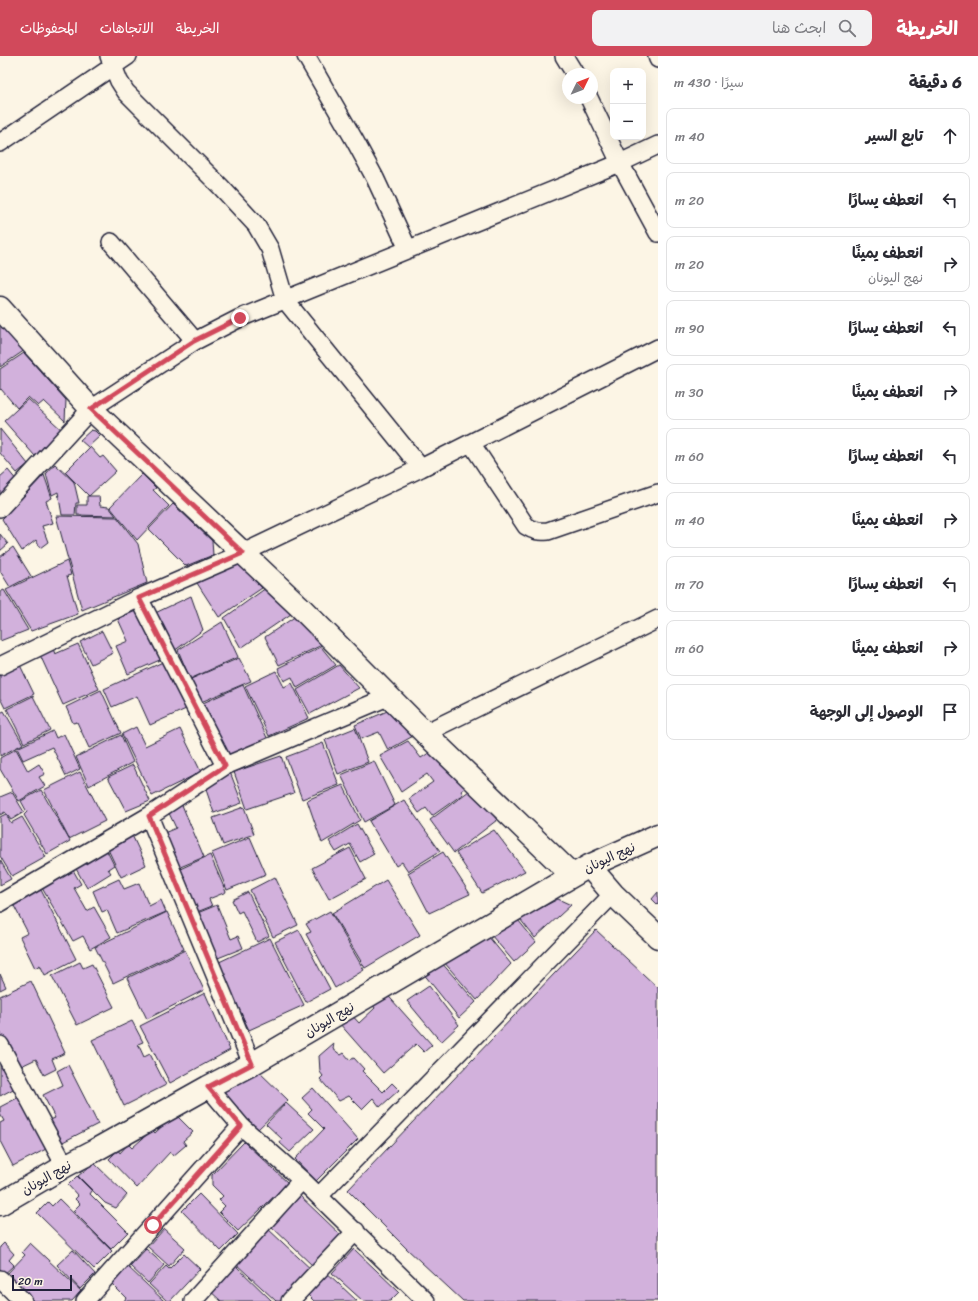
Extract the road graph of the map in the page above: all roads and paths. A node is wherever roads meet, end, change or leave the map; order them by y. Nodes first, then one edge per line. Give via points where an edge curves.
1 (128, 56) edge
2 (306, 56) edge
3 (564, 56) edge
4 (111, 61) edge
5 (571, 68) edge
6 (592, 104) edge
7 (0, 143) edge
8 (658, 145) edge
9 (620, 162) junction
10 (658, 233) edge
11 (111, 242) dead end
12 (408, 249) junction
13 (285, 300) junction
14 (0, 308) edge
15 (194, 341) junction
16 (658, 348) edge
17 (91, 409) junction
18 (471, 443) junction
19 (421, 468) junction
20 (658, 493) edge
21 (0, 508) edge
22 (243, 553) junction
23 (139, 598) junction
24 (658, 619) edge
25 (0, 666) edge
26 (390, 696) junction
27 (425, 733) junction
28 (225, 766) junction
29 (149, 816) junction
30 (658, 835) edge
31 (581, 870) junction
32 (613, 894) junction
33 (0, 903) edge
34 (658, 937) edge
35 (0, 1045) edge
36 (252, 1064) junction
37 (208, 1087) junction
38 (241, 1126) junction
39 (65, 1166) junction
40 (302, 1180) junction
41 (319, 1196) junction
42 (0, 1204) edge
43 (356, 1231) junction
44 (0, 1280) edge
45 (424, 1300) edge
46 (23, 1301) edge
47 (85, 1301) edge
48 (193, 1301) edge
49 (290, 1301) edge

1 - 4 street
2 - 12 street via 375,178
3 - 5 street
4 - 7 street
4 - 13 street via 126,92 221,186 256,225 270,249
6 - 9 street
8 - 9 street
9 - 10 street
9 - 12 street
11 - 15 street
12 - 13 street
13 - 15 street via 240,318
13 - 19 street
14 - 17 street
15 - 17 street
16 - 18 street
17 - 21 street
17 - 22 street
18 - 19 street
18 - 20 street via 526,526 539,532
19 - 22 street
22 - 23 street
22 - 26 street
23 - 25 street
23 - 28 street
24 - 27 street
26 - 27 street
26 - 28 street
27 - 31 street
28 - 29 street
29 - 33 street
29 - 36 street
30 - 31 street, نهج اليونان
31 - 32 street
31 - 36 street, نهج اليونان
32 - 34 street
32 - 41 street
35 - 39 street
36 - 37 street, نهج اليونان
37 - 38 street
37 - 39 street, نهج اليونان
38 - 40 street
38 - 47 street
39 - 42 street, نهج اليونان
40 - 41 street
40 - 48 street
41 - 43 street
43 - 45 street
43 - 49 street
44 - 46 street

